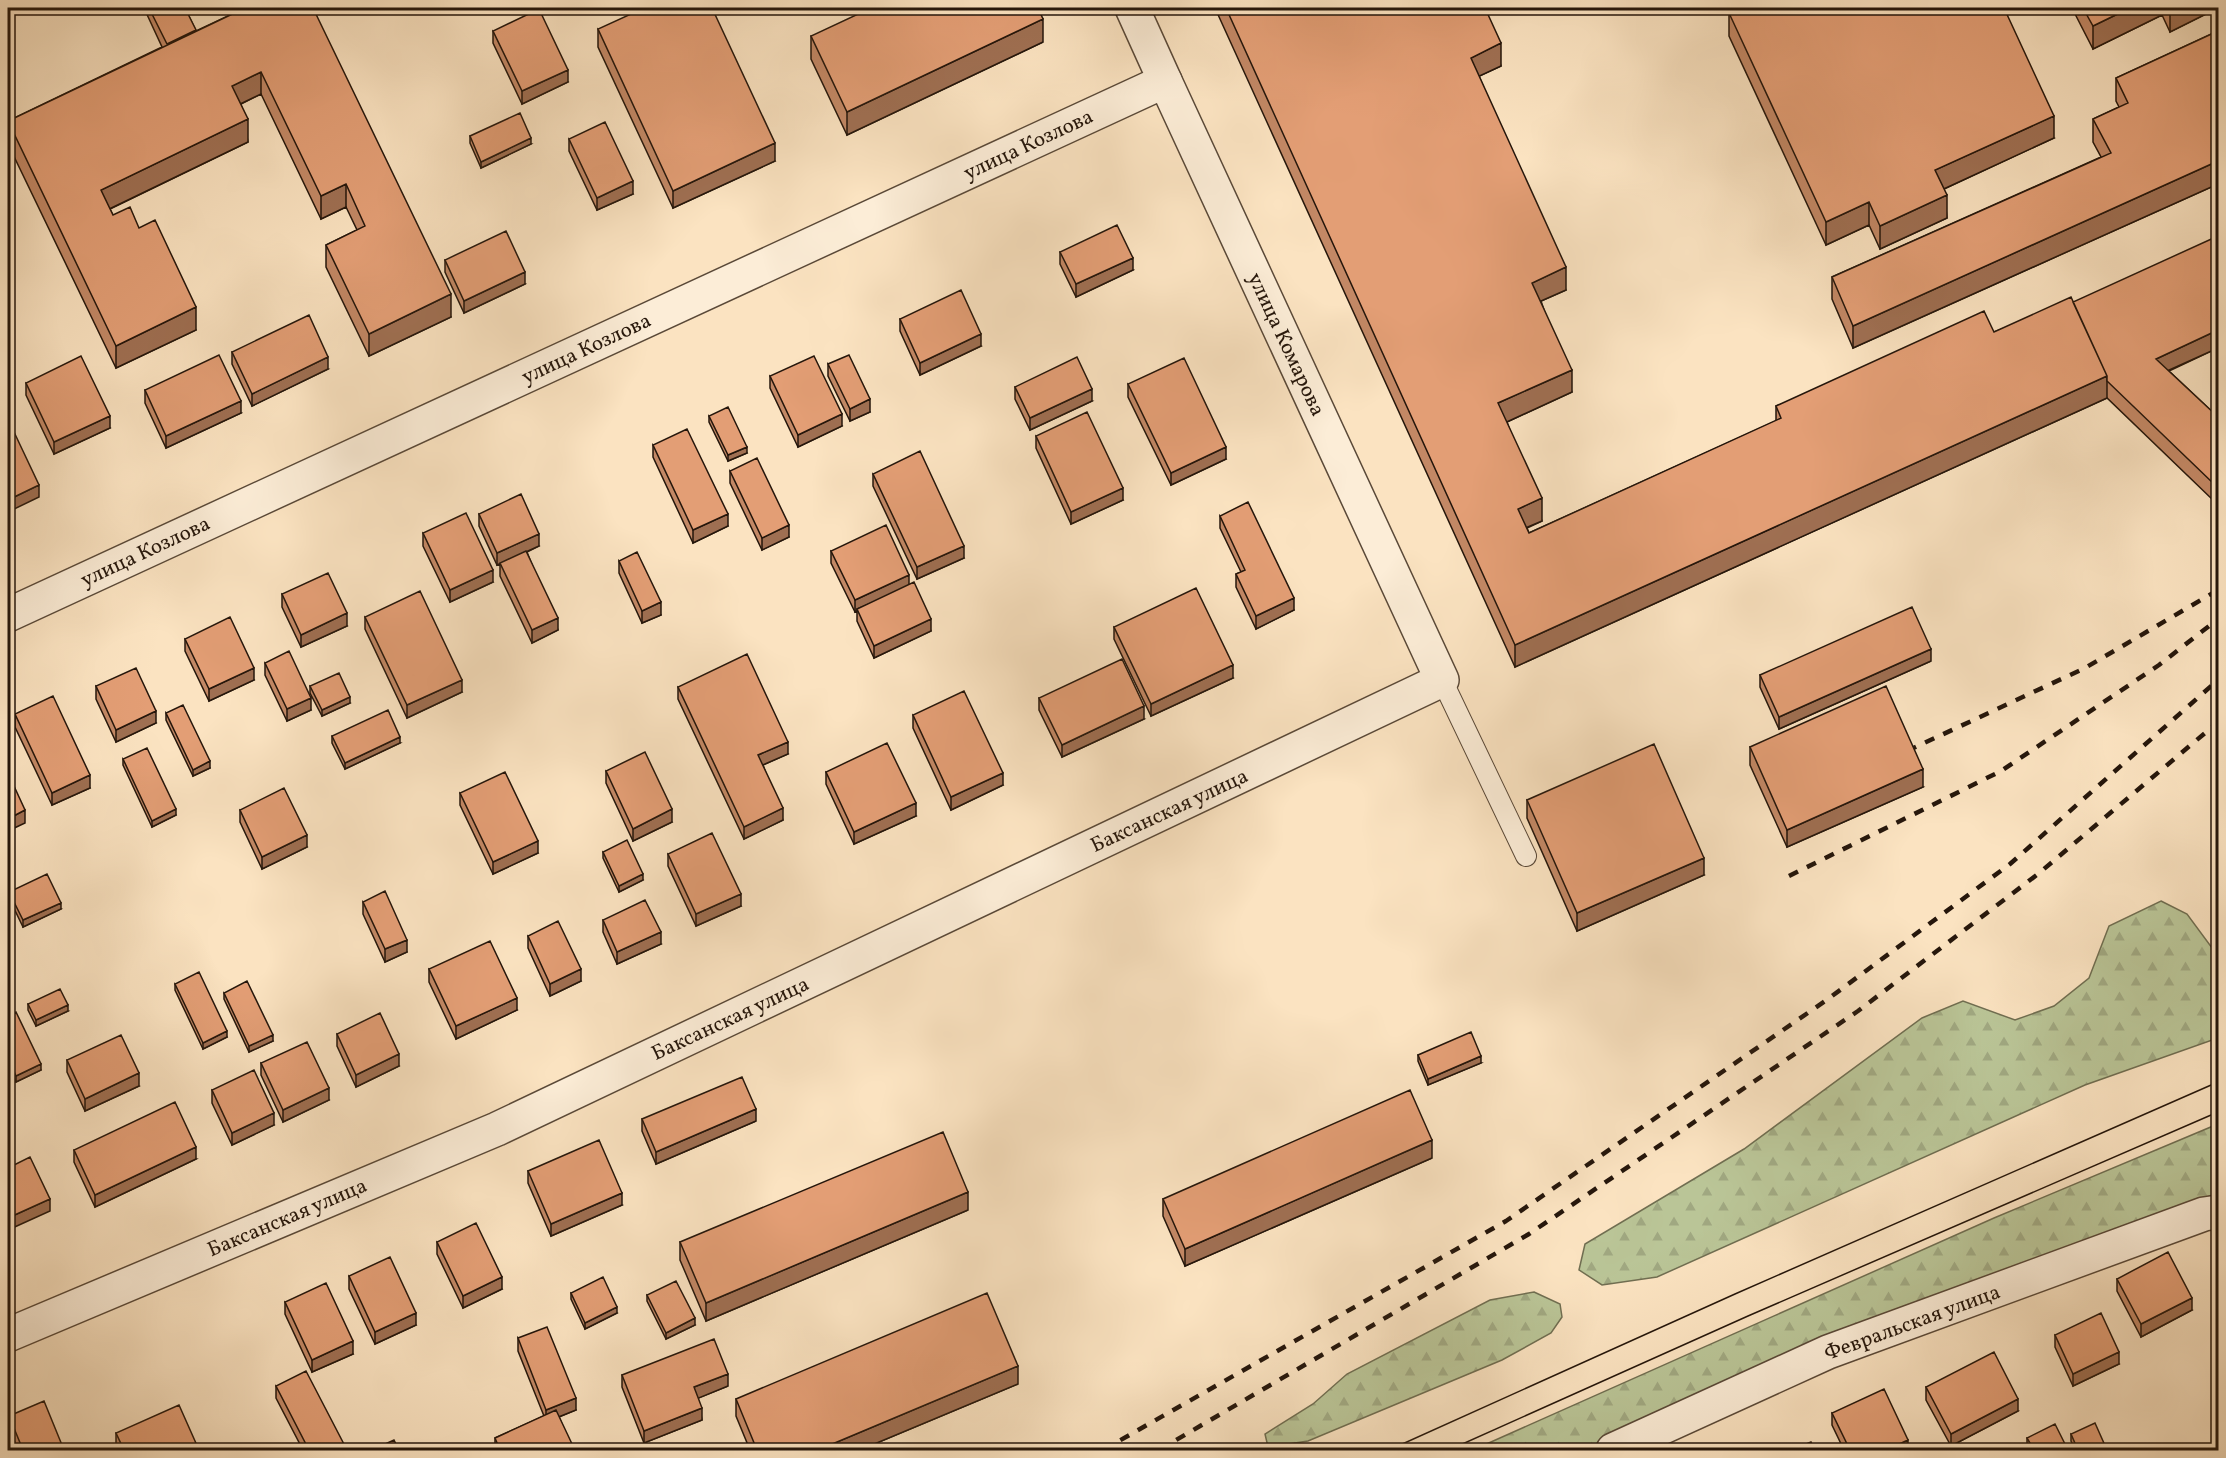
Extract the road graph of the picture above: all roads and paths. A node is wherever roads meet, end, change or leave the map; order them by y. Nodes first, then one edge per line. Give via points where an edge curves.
1 (1132, 8) edge
2 (1166, 81) junction
3 (8, 615) edge
4 (1443, 680) junction
5 (1526, 856) dead end
6 (2218, 1212) edge
7 (8, 1335) edge
8 (1613, 1450) edge

1 - 2 street, улица Комарова
2 - 3 street, улица Козлова
2 - 4 street, улица Комарова
4 - 5 lane
4 - 7 street, Баксанская улица via 496,1129
6 - 8 street, Февральская улица via 1828,1352

